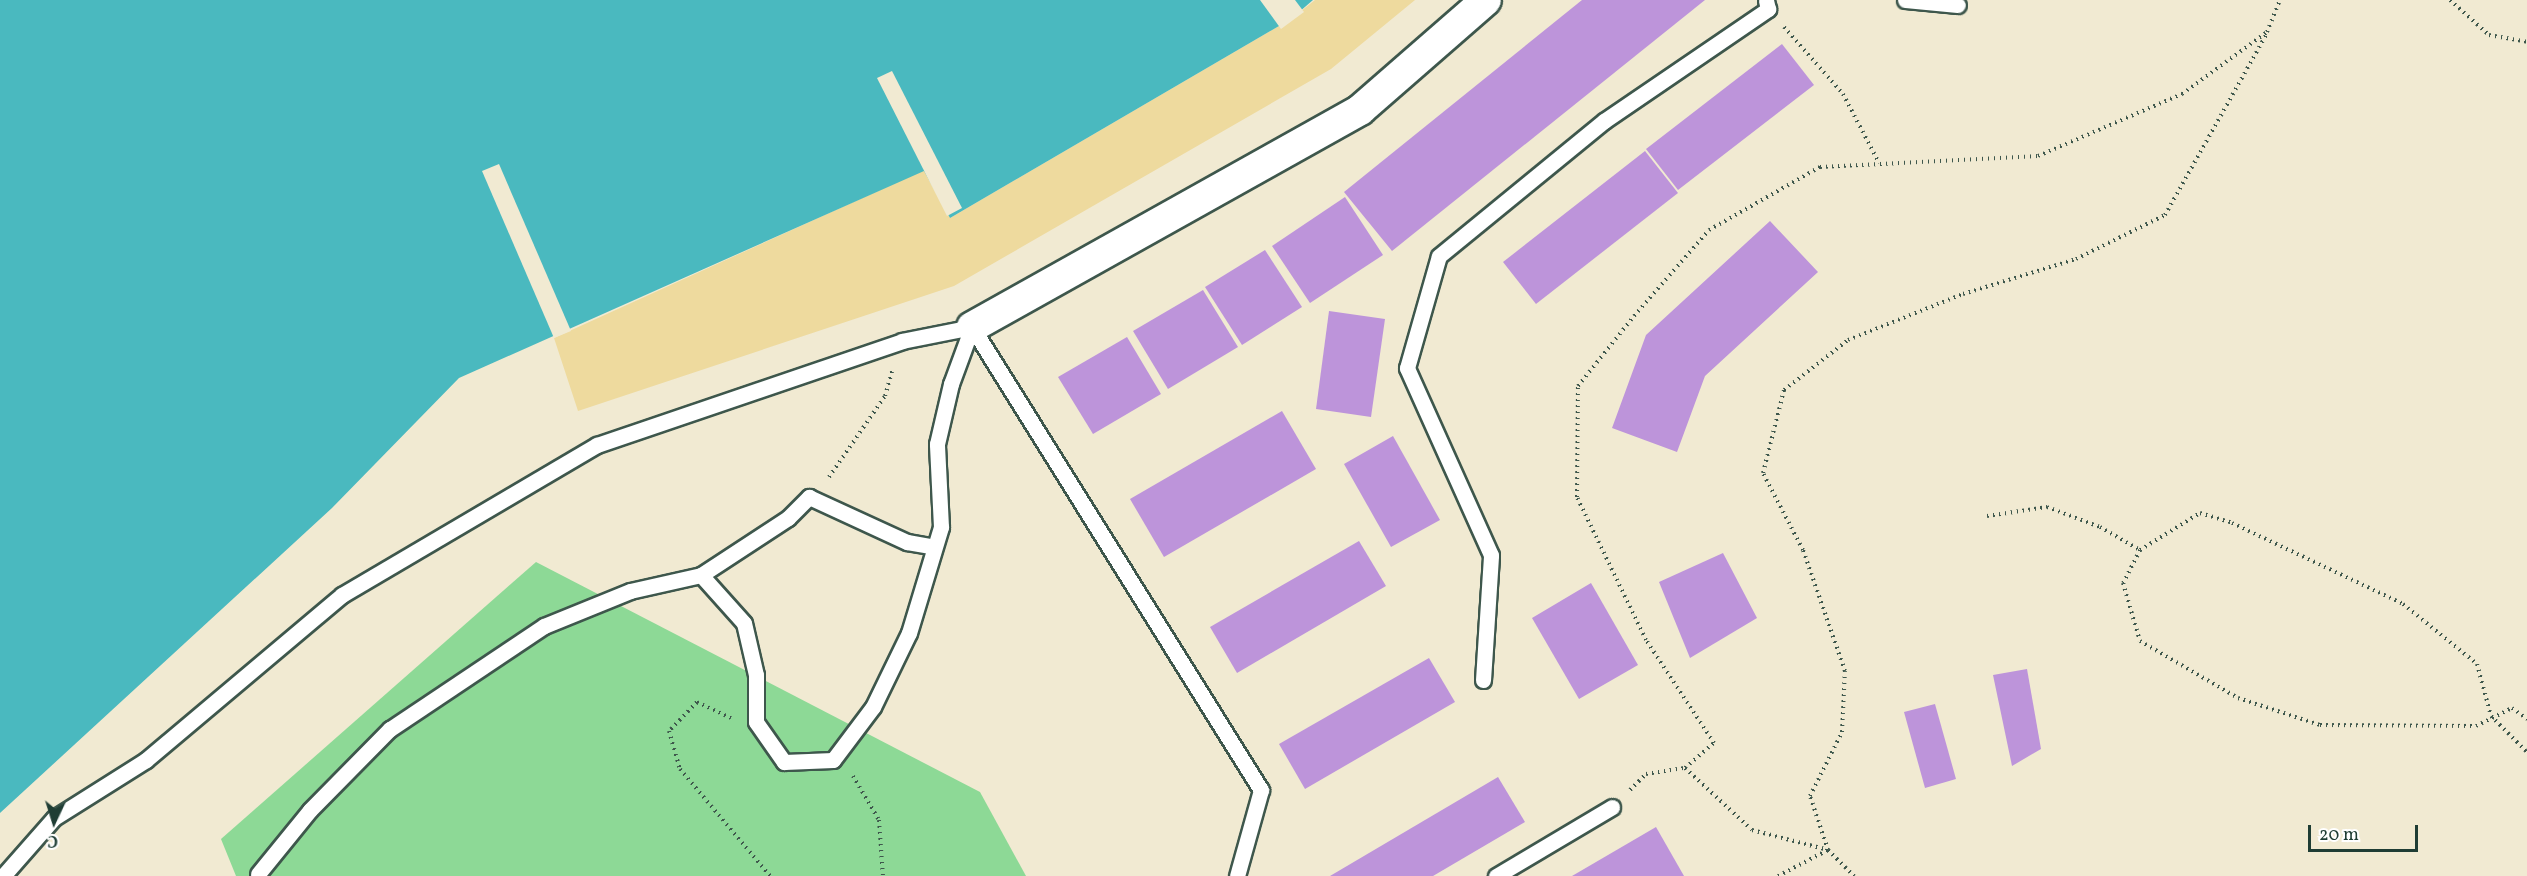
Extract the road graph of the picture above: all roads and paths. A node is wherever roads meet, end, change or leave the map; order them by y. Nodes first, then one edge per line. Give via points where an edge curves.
1 (1486, 0) edge
2 (1905, 0) edge
3 (2280, 0) edge
4 (2450, 0) edge
5 (1767, 4) edge
6 (1958, 6) dead end
7 (2267, 32) junction
8 (2527, 42) edge
9 (1879, 163) junction
10 (972, 327) junction
11 (902, 341) junction
12 (809, 497) junction
13 (1987, 516) dead end
14 (934, 547) junction
15 (2140, 550) junction
16 (701, 575) junction
17 (1483, 680) dead end
18 (2491, 716) junction
19 (2527, 719) edge
20 (756, 722) junction
21 (2527, 752) edge
22 (833, 760) junction
23 (1685, 768) junction
24 (1612, 807) joint
25 (1828, 849) junction
26 (258, 875) edge
27 (3, 876) edge
28 (770, 876) edge
29 (883, 876) edge
30 (1237, 876) edge
31 (1496, 876) edge
32 (1778, 876) edge
33 (1854, 876) edge

1 - 10 street via 1360,110
2 - 6 lane
3 - 7 path
4 - 8 path via 2489,35
5 - 9 path via 1843,94
5 - 17 lane via 1604,121 1439,256 1407,368 1491,555
7 - 9 path via 2182,94 2038,156
7 - 25 path via 2165,214 2076,259 1963,294 1848,340 1784,390 1763,473 1803,550 1845,671 1842,732 1810,796
9 - 23 path via 1820,167 1709,230 1578,386 1577,498 1646,640 1714,743
10 - 11 lane
10 - 14 lane via 951,384 937,444 941,527
10 - 30 lane via 1261,790
11 - 12 path via 885,396 835,470
11 - 27 lane via 597,445 342,595 146,760 54,818
12 - 14 lane via 907,542
12 - 16 lane via 788,518
13 - 15 path via 2047,507 2100,527
14 - 22 lane via 909,633 873,707
15 - 18 path via 2200,513 2232,523 2403,604 2477,664
15 - 18 path via 2123,583 2140,641 2238,698 2320,725 2476,726
16 - 20 lane via 744,623 756,675
16 - 26 lane via 630,591 544,626 390,729 310,810
18 - 19 path via 2512,708
18 - 21 path
20 - 22 lane via 784,762
20 - 28 path via 746,725 697,702 669,731 680,769
22 - 29 path via 853,776 879,820
23 - 24 path via 1646,774
23 - 25 path via 1752,830
24 - 31 lane
25 - 32 path
25 - 33 path

